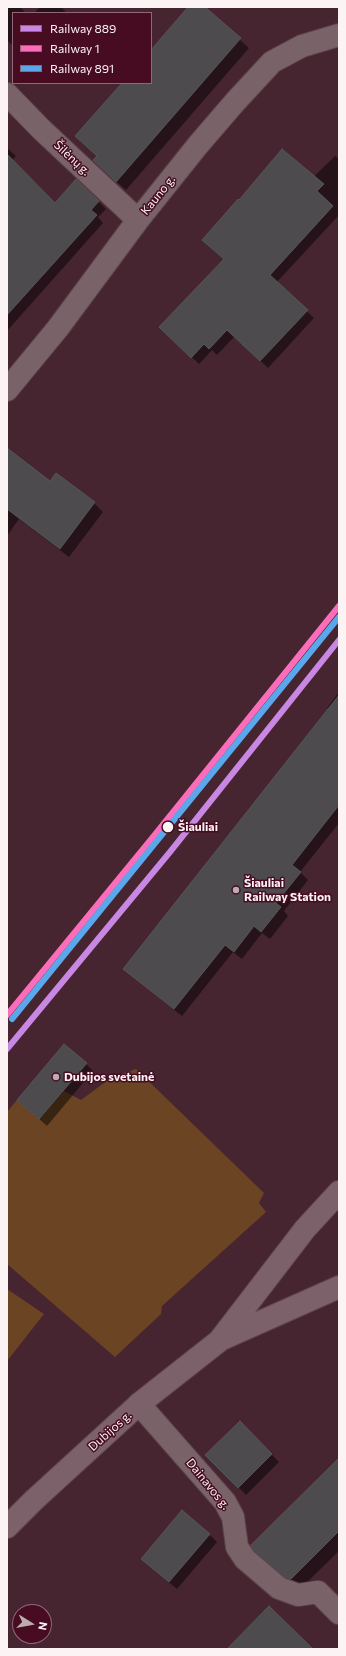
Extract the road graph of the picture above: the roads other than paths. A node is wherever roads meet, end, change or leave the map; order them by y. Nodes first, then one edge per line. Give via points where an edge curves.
1 (339, 35) edge
2 (7, 94) edge
3 (138, 220) junction
4 (7, 390) edge
5 (339, 1192) edge
6 (339, 1287) edge
7 (219, 1341) junction
8 (139, 1404) junction
9 (7, 1527) edge
10 (339, 1613) edge

1 - 3 street, Kauno g. via 302,46 272,62 235,102
2 - 3 street, Šilėnų g.
3 - 4 street, Kauno g. via 58,328
5 - 7 main road, Dubijos g. via 305,1229
6 - 7 main road, Dubijos g.
7 - 8 main road, Dubijos g.
8 - 9 main road, Dubijos g.
8 - 10 street, Dainavos g. via 225,1502 233,1517 237,1547 245,1560 279,1588 298,1595 318,1592

